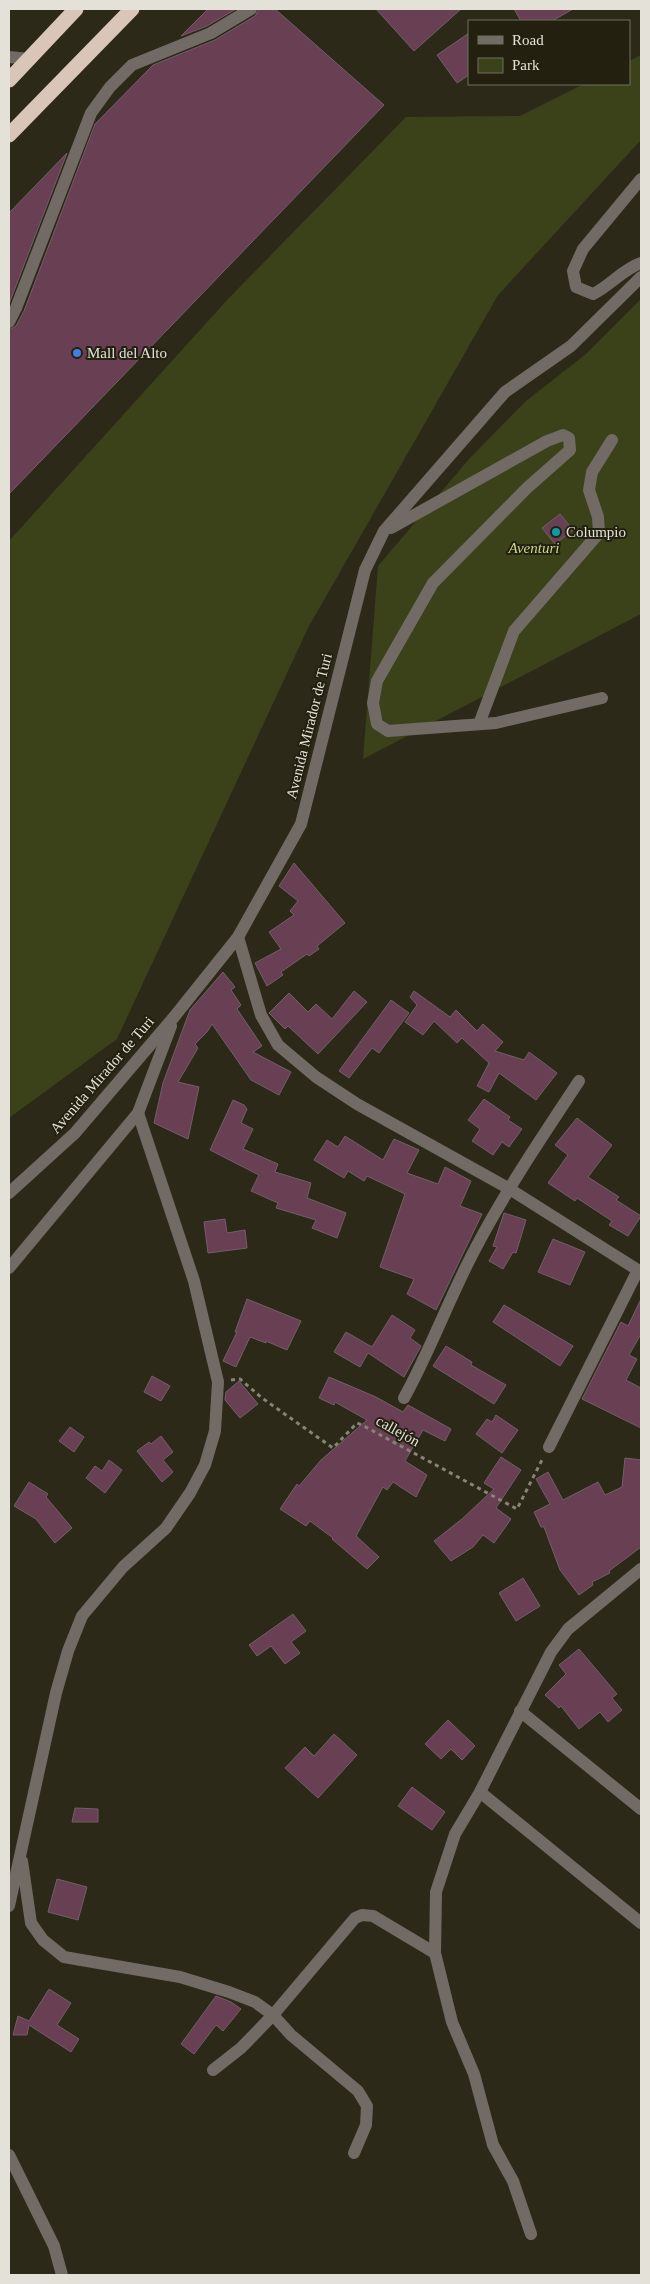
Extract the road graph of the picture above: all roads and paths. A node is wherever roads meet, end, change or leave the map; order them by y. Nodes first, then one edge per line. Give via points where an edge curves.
1 (76, 9) edge
2 (132, 9) edge
3 (251, 9) edge
4 (9, 57) edge
5 (29, 59) junction
6 (9, 80) edge
7 (9, 136) edge
8 (641, 179) edge
9 (641, 263) edge
10 (641, 277) edge
11 (9, 322) edge
12 (612, 440) dead end
13 (384, 531) junction
14 (602, 698) dead end
15 (479, 724) junction
16 (238, 937) junction
17 (174, 1017) junction
18 (579, 1081) dead end
19 (138, 1113) junction
20 (508, 1188) junction
21 (9, 1193) edge
22 (9, 1268) edge
23 (640, 1271) edge
24 (218, 1382) junction
25 (404, 1398) dead end
26 (549, 1447) joint
27 (641, 1569) edge
28 (520, 1711) junction
29 (480, 1792) junction
30 (641, 1809) edge
31 (21, 1856) junction
32 (9, 1906) edge
33 (641, 1924) edge
34 (435, 1953) junction
35 (273, 2014) junction
36 (212, 2070) dead end
37 (354, 2153) dead end
38 (9, 2155) edge
39 (531, 2234) dead end
40 (62, 2275) edge

1 - 5 highway
2 - 7 highway
3 - 11 street via 211,33 132,65 110,87 91,113
4 - 5 street
5 - 6 highway
8 - 9 street via 583,249 573,271 576,287 592,294 606,288 631,266
10 - 13 street, Avenida Mirador de Turi via 571,346 505,392
12 - 15 street via 590,481 589,490 598,517 599,533 514,630
13 - 15 street via 547,441 563,435 569,438 570,450 527,488 434,583 377,680 372,703 378,724 388,731
13 - 16 street, Avenida Mirador de Turi via 365,570 301,824
14 - 15 street via 496,723
16 - 17 street, Avenida Mirador de Turi
16 - 20 street via 261,1015 278,1045 316,1077 357,1104
17 - 19 street
17 - 21 street, Avenida Mirador de Turi via 75,1133
18 - 20 street
19 - 22 street
19 - 24 street via 194,1281
20 - 23 street
20 - 25 street via 473,1253
23 - 26 street
24 - 26 path, callejón via 240,1379 332,1448 357,1423 362,1424 517,1509
24 - 31 street via 215,1431 205,1465 190,1493 166,1528 122,1567 82,1616 56,1693
27 - 28 street via 568,1629 551,1652
28 - 29 street
28 - 30 street
29 - 33 street
29 - 34 street via 455,1834 436,1892
31 - 32 street
31 - 35 street via 31,1923 43,1940 64,1957 180,1977 230,1992
34 - 35 street via 373,1916 362,1915 350,1923
34 - 39 street via 452,2022 474,2074 493,2145 513,2180
35 - 36 street via 241,2048
35 - 37 street via 291,2035 358,2091 367,2106 366,2124
38 - 40 street via 54,2246

